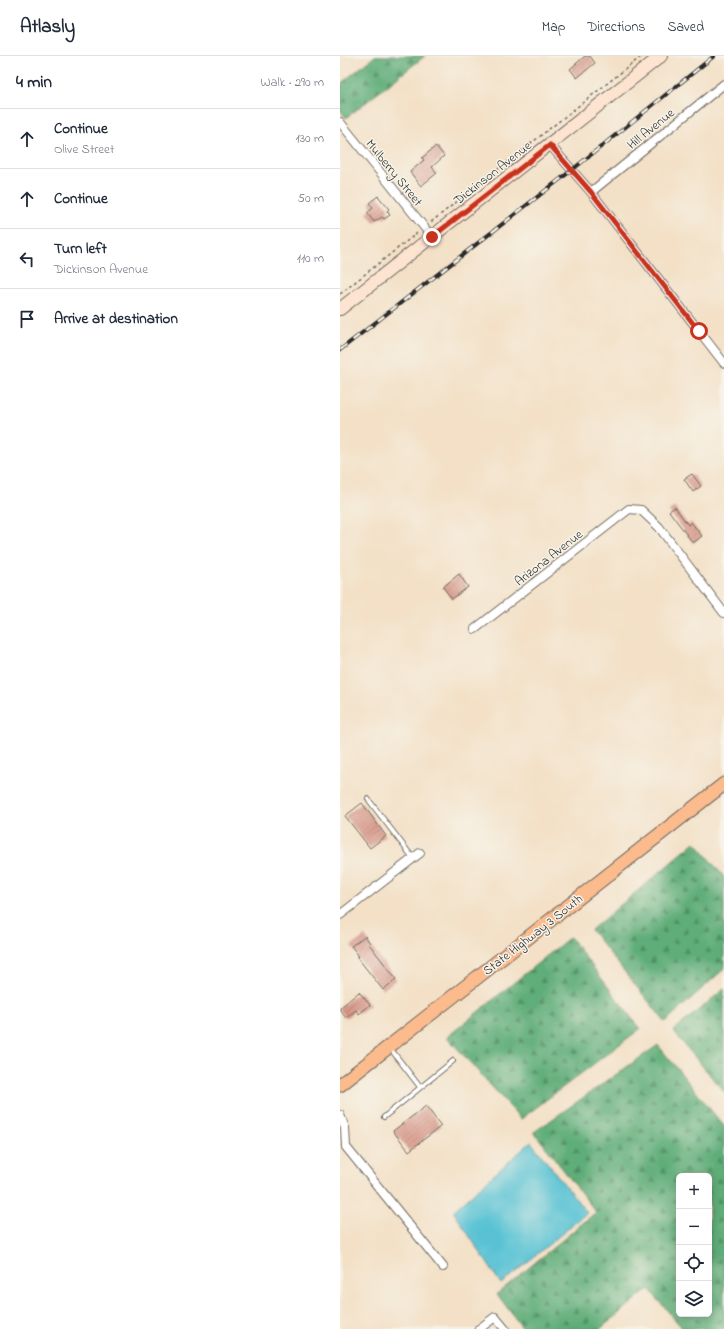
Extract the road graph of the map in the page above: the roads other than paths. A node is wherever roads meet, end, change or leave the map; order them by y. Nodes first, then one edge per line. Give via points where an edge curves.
1 (661, 56) edge
2 (724, 84) edge
3 (340, 122) edge
4 (343, 133) edge
5 (550, 145) junction
6 (591, 192) junction
7 (428, 232) junction
8 (340, 310) edge
9 (724, 363) edge
10 (724, 613) edge
11 (475, 629) dead end
12 (724, 784) edge
13 (368, 800) dead end
14 (420, 853) dead end
15 (413, 858) junction
16 (340, 915) edge
17 (389, 1046) junction
18 (452, 1061) dead end
19 (340, 1085) edge
20 (420, 1087) junction
21 (340, 1115) edge
22 (384, 1116) dead end
23 (443, 1267) dead end
24 (480, 1329) edge
25 (505, 1329) edge

1 - 5 street, Dickinson Avenue
2 - 6 street, Hill Avenue
3 - 4 street, Mulberry Street
4 - 7 street, Mulberry Street
5 - 6 street
5 - 7 street, Dickinson Avenue
6 - 9 street
7 - 8 street, Dickinson Avenue
10 - 11 street, Arizona Avenue via 659,527 641,510 629,509
12 - 17 main road, State Highway 3 South
13 - 15 lane
14 - 15 street
15 - 16 street
17 - 19 main road, State Highway 3 South
17 - 20 lane
18 - 20 lane
20 - 22 lane
21 - 23 street via 345,1128 346,1147
24 - 25 street via 495,1317

